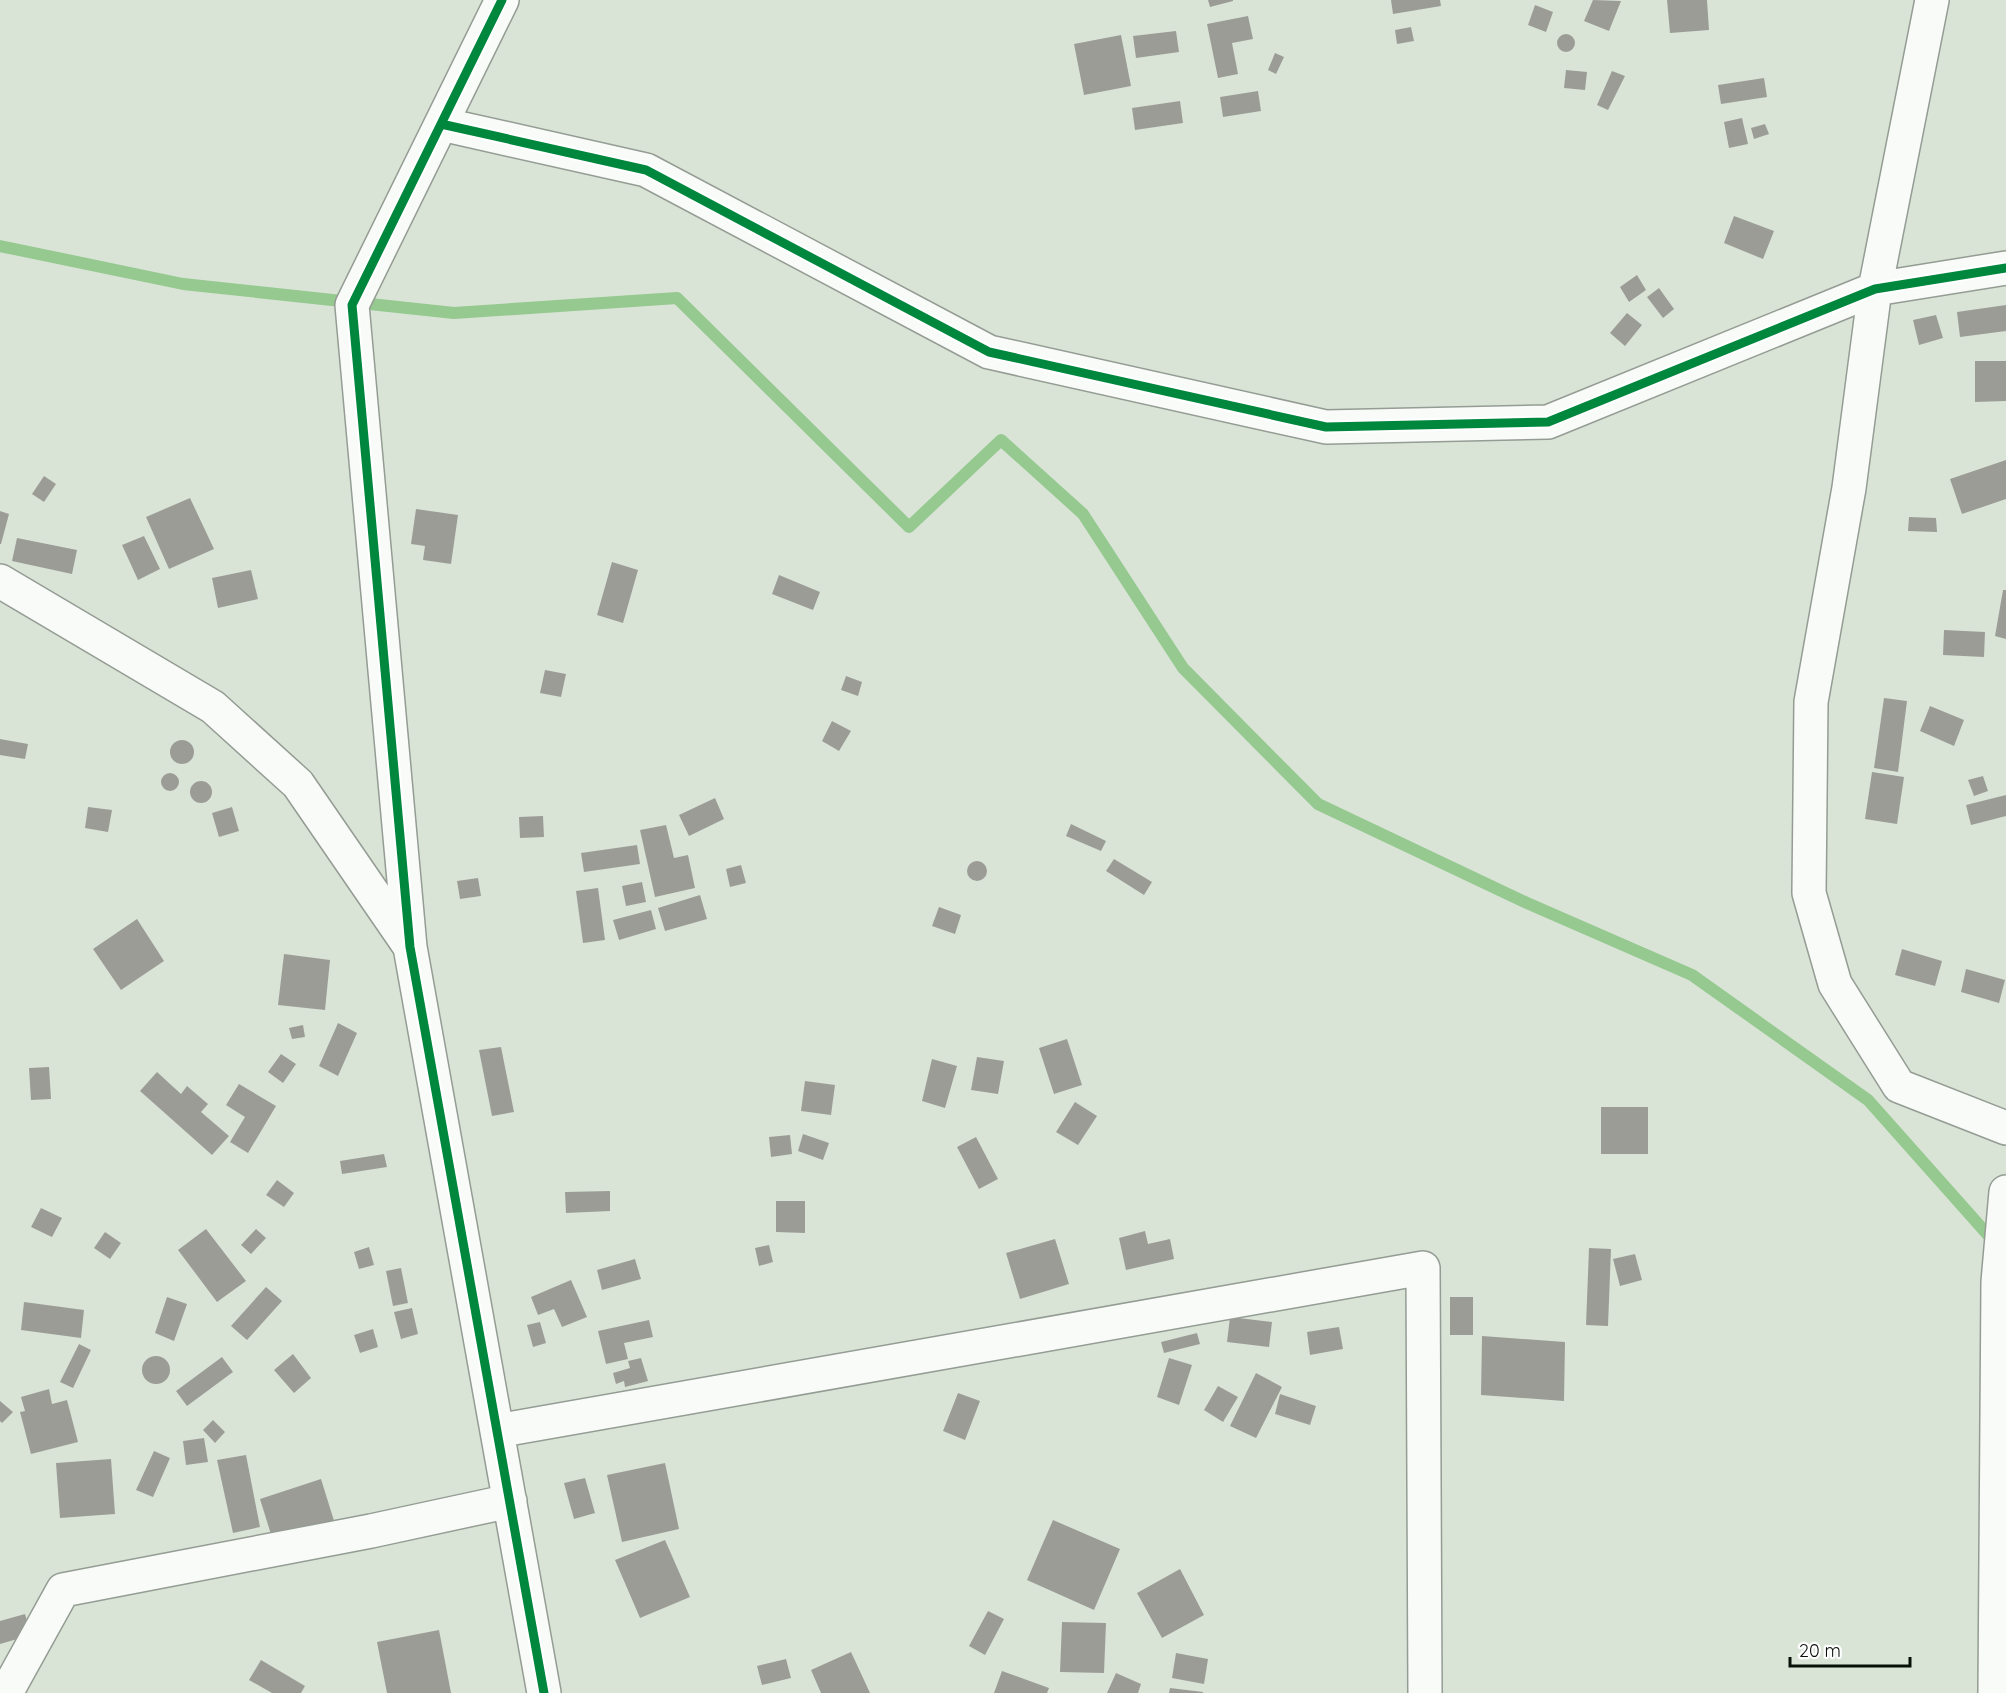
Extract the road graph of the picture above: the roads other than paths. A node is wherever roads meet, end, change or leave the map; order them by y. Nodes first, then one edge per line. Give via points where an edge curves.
1 (502, 0) edge
2 (1932, 0) edge
3 (441, 124) junction
4 (2006, 268) edge
5 (1875, 289) junction
6 (0, 581) edge
7 (410, 947) junction
8 (2006, 1128) edge
9 (2006, 1193) edge
10 (497, 1431) junction
11 (510, 1501) junction
12 (6, 1693) edge
13 (544, 1693) edge
14 (1425, 1693) edge
15 (1995, 1693) edge

1 - 3 street
2 - 5 street
3 - 5 street via 646,170 989,352 1326,427 1548,422
3 - 7 street via 352,305
4 - 5 street
5 - 8 street via 1849,488 1811,702 1809,893 1835,984 1899,1086
6 - 7 street via 213,707 298,784
7 - 10 street
9 - 15 street via 1998,1282
10 - 11 street
10 - 14 street via 1423,1268
11 - 12 street via 63,1590
11 - 13 street

